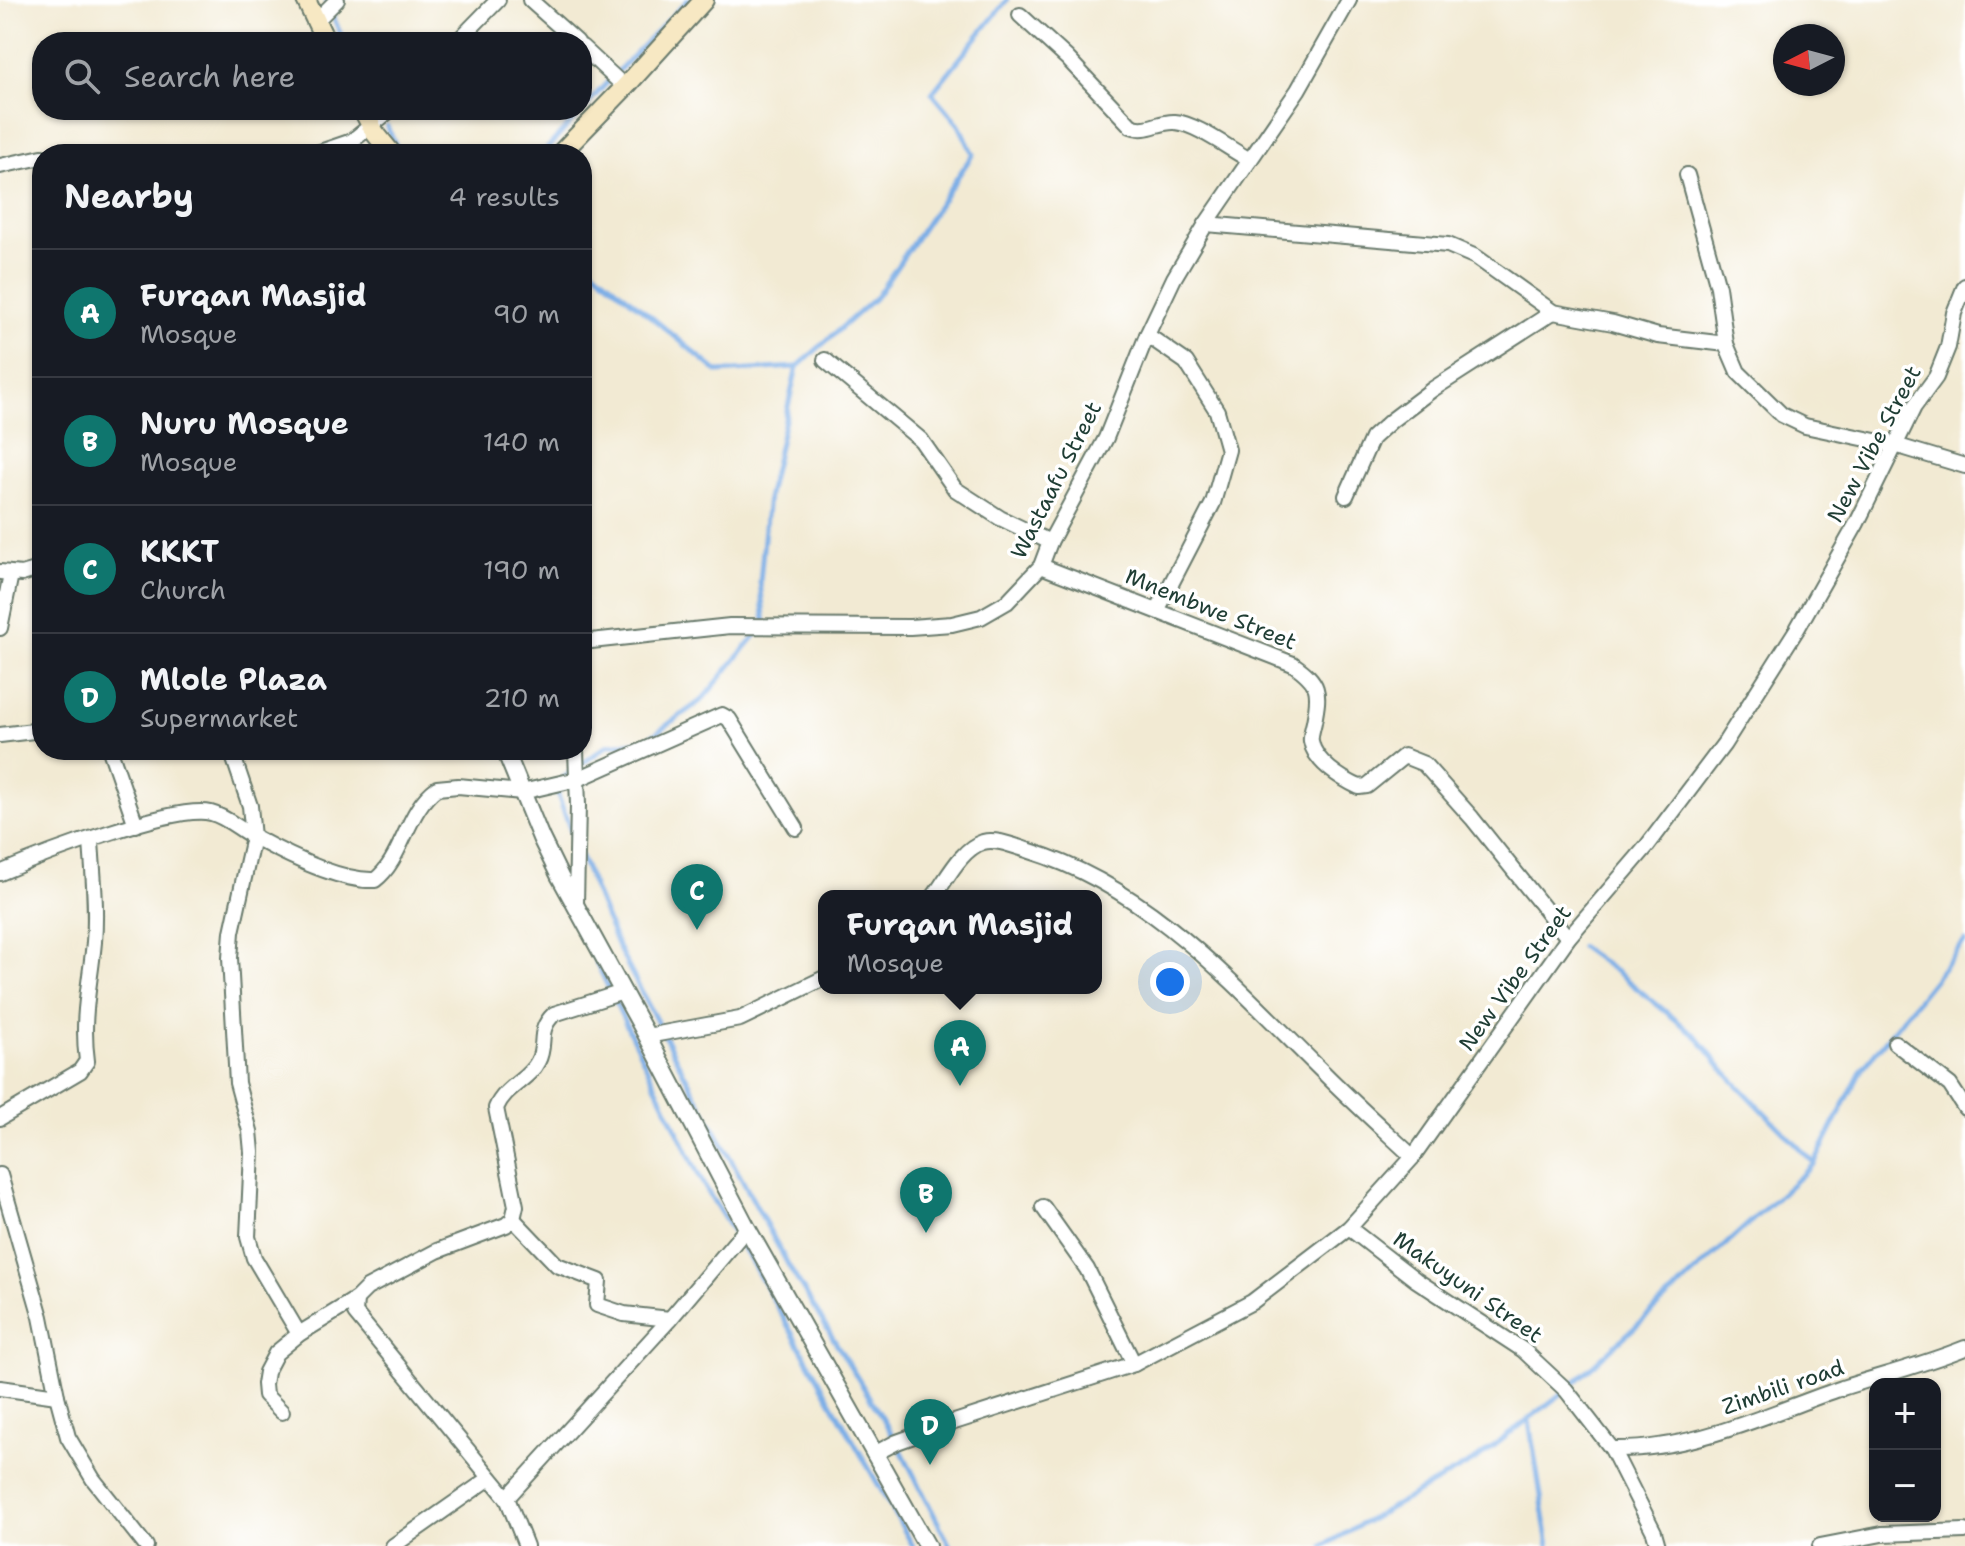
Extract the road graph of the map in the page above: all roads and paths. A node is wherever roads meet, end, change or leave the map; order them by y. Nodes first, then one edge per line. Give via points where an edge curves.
1 (306, 0) edge
2 (337, 0) edge
3 (498, 0) edge
4 (530, 0) edge
5 (704, 0) edge
6 (1349, 0) edge
7 (1020, 15) dead end
8 (315, 22) junction
9 (320, 32) edge
10 (467, 32) edge
11 (566, 32) edge
12 (592, 56) edge
13 (625, 87) junction
14 (370, 123) edge
15 (343, 144) edge
16 (376, 144) edge
17 (385, 144) edge
18 (570, 144) edge
19 (32, 159) edge
20 (1250, 160) junction
21 (0, 166) edge
22 (1687, 175) dead end
23 (1206, 224) junction
24 (1965, 286) edge
25 (1553, 312) junction
26 (1147, 335) junction
27 (1726, 344) junction
28 (825, 360) dead end
29 (1895, 445) junction
30 (1965, 466) edge
31 (1346, 496) dead end
32 (1050, 542) junction
33 (1041, 566) junction
34 (32, 571) edge
35 (6, 573) edge
36 (1158, 609) junction
37 (0, 628) edge
38 (592, 641) edge
39 (32, 731) edge
40 (0, 735) edge
41 (113, 760) edge
42 (234, 760) edge
43 (509, 760) edge
44 (577, 760) edge
45 (578, 779) junction
46 (522, 792) junction
47 (136, 825) junction
48 (796, 828) dead end
49 (253, 837) junction
50 (91, 841) junction
51 (0, 873) edge
52 (938, 890) edge
53 (576, 904) junction
54 (1568, 938) junction
55 (818, 981) edge
56 (623, 992) junction
57 (647, 1036) junction
58 (1895, 1043) dead end
59 (1965, 1108) edge
60 (0, 1118) edge
61 (1413, 1157) junction
62 (0, 1175) edge
63 (1043, 1207) dead end
64 (513, 1219) junction
65 (747, 1228) junction
66 (1349, 1228) junction
67 (356, 1299) junction
68 (670, 1319) junction
69 (299, 1334) junction
70 (1965, 1348) edge
71 (1134, 1364) junction
72 (0, 1388) edge
73 (57, 1396) junction
74 (282, 1412) dead end
75 (1612, 1449) junction
76 (874, 1454) junction
77 (490, 1478) junction
78 (507, 1498) junction
79 (1965, 1531) edge
80 (146, 1546) edge
81 (393, 1546) edge
82 (526, 1546) edge
83 (927, 1546) edge
84 (1658, 1546) edge
85 (1820, 1546) edge

1 - 8 main road
2 - 8 street
3 - 10 street
4 - 11 street
5 - 13 main road
6 - 20 street, Wastaafu Street
7 - 20 street via 1131,126 1146,129 1177,122
8 - 9 main road
12 - 13 street
13 - 18 main road
14 - 15 street
14 - 16 main road
14 - 17 main road
19 - 21 street
20 - 23 street, Wastaafu Street
22 - 27 street via 1718,287
23 - 25 street via 1448,245 1476,257
23 - 26 street, Wastaafu Street
24 - 29 street, New Vibe Street via 1936,377
25 - 27 street via 1658,336
25 - 31 street via 1392,420 1372,438
26 - 32 street, Wastaafu Street via 1106,438
26 - 36 street via 1186,362 1217,411 1228,450 1213,503
27 - 29 street via 1738,372 1782,415 1805,426
28 - 32 street via 921,440 955,489
29 - 30 street
29 - 54 street, New Vibe Street via 1797,629 1724,744
32 - 33 street, Wastaafu Street
33 - 36 street, Mnembwe Street
33 - 38 street, Wastaafu Street via 1007,602 981,617 952,624 730,626
34 - 35 street
35 - 37 street
36 - 54 street, Mnembwe Street via 1293,664 1311,677 1318,700 1311,741 1326,766 1359,787 1404,756 1424,764
39 - 40 street
41 - 47 street
42 - 49 street via 250,806
43 - 46 street
44 - 45 street
45 - 46 street
45 - 48 street via 722,715
45 - 53 street
46 - 49 street via 437,788 420,805 375,880 351,878
46 - 53 street
47 - 49 street via 182,812 208,812
47 - 50 street
49 - 69 street via 230,958 237,1083 252,1152 248,1237 254,1258
50 - 51 street
50 - 60 street via 95,895 83,1025 87,1061 80,1071
52 - 61 street via 967,852 983,842 1047,856 1095,878 1202,954
53 - 56 street
54 - 61 street, New Vibe Street
55 - 57 street via 740,1019
56 - 57 street
56 - 64 street via 554,1014 545,1022 538,1063 501,1096 496,1108 516,1206
57 - 65 street
58 - 59 street via 1950,1085
61 - 66 street, New Vibe Street
62 - 73 street via 41,1317
63 - 71 street via 1087,1269
64 - 67 street via 437,1251
64 - 68 street via 557,1265 599,1281 597,1305
65 - 68 street
65 - 76 street
66 - 71 street, New Vibe Street via 1252,1302
66 - 75 street, Makuyuni Street via 1416,1280 1523,1350 1566,1390
67 - 69 street
67 - 77 street via 355,1313
68 - 78 street
69 - 74 street via 276,1353 264,1378 265,1395
70 - 75 street, Zimbili road via 1720,1432 1674,1445
71 - 76 street, New Vibe Street via 951,1423
72 - 73 street
73 - 80 street via 75,1450
75 - 84 street, Makuyuni Street
76 - 83 street
77 - 78 street
77 - 81 street
78 - 82 street
79 - 85 street via 1882,1534

